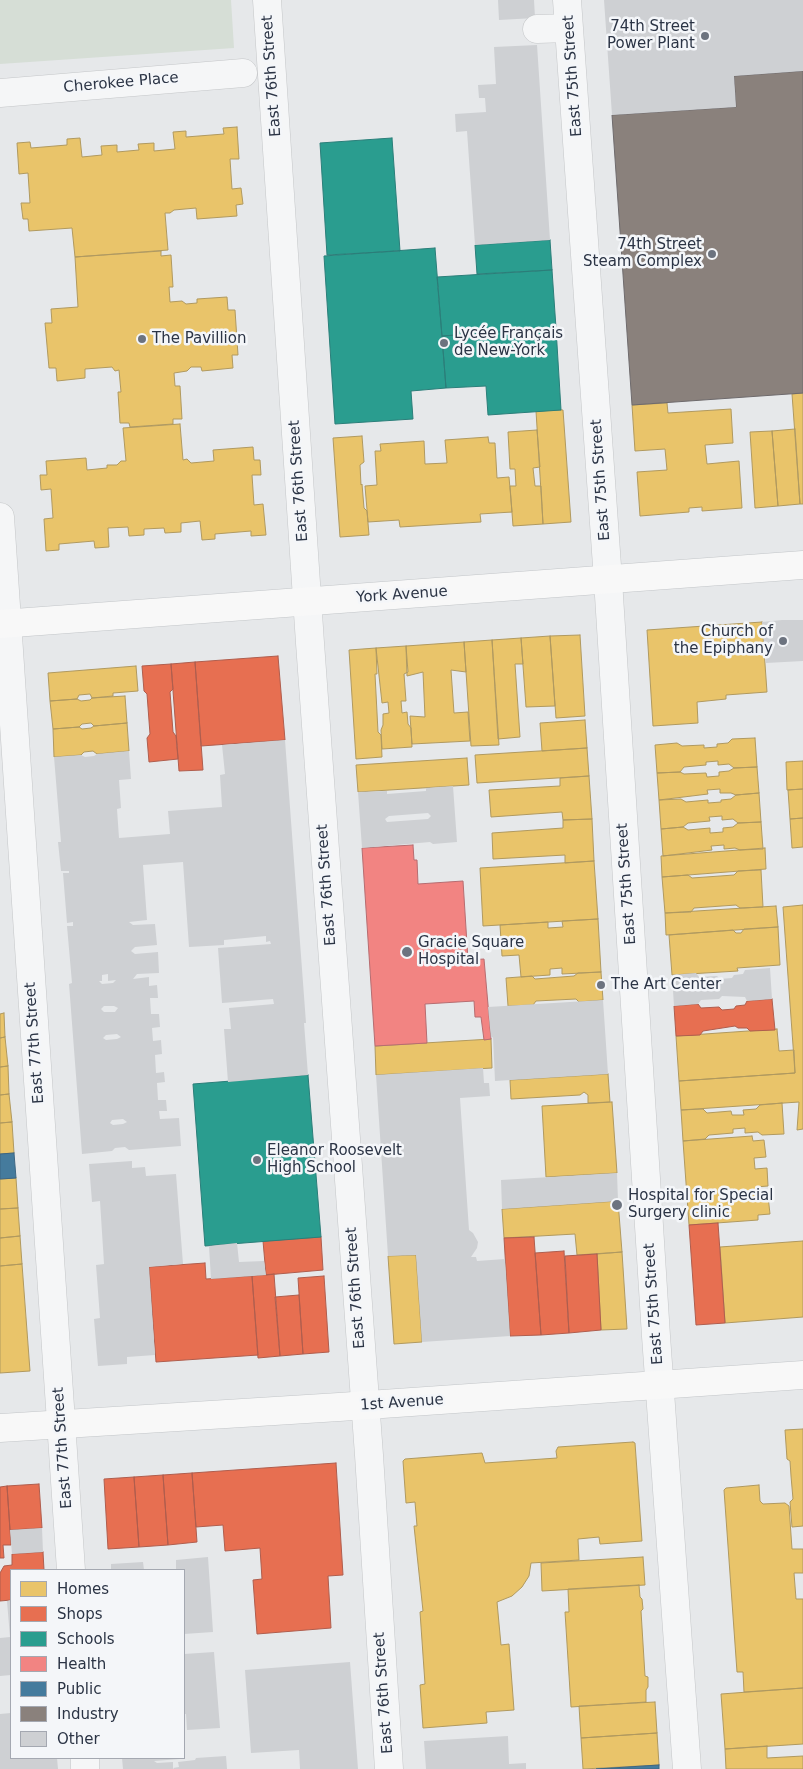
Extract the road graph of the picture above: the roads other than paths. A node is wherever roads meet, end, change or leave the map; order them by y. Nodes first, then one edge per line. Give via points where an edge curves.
1 (267, 0) edge
2 (568, 0) edge
3 (569, 28) junction
4 (537, 29) dead end
5 (243, 73) dead end
6 (0, 94) edge
7 (0, 517) edge
8 (803, 565) edge
9 (608, 580) junction
10 (307, 602) junction
11 (3, 624) edge
12 (803, 1375) edge
13 (660, 1385) junction
14 (365, 1405) junction
15 (61, 1424) junction
16 (0, 1428) edge
17 (71, 1569) edge
18 (389, 1769) edge
19 (687, 1769) edge

1 - 10 street, East 76th Street
2 - 3 street, East 75th Street
3 - 4 street
3 - 9 street, East 75th Street
5 - 6 street, Cherokee Place
7 - 11 street, East 77th Street
8 - 9 main road, York Avenue
9 - 10 main road, York Avenue
9 - 13 street, East 75th Street
10 - 11 main road, York Avenue
10 - 14 street, East 76th Street
11 - 15 street, East 77th Street
12 - 13 main road, 1st Avenue
13 - 14 main road, 1st Avenue
13 - 19 street, East 75th Street
14 - 15 main road, 1st Avenue
14 - 18 street, East 76th Street
15 - 16 main road, 1st Avenue
15 - 17 street, East 77th Street

